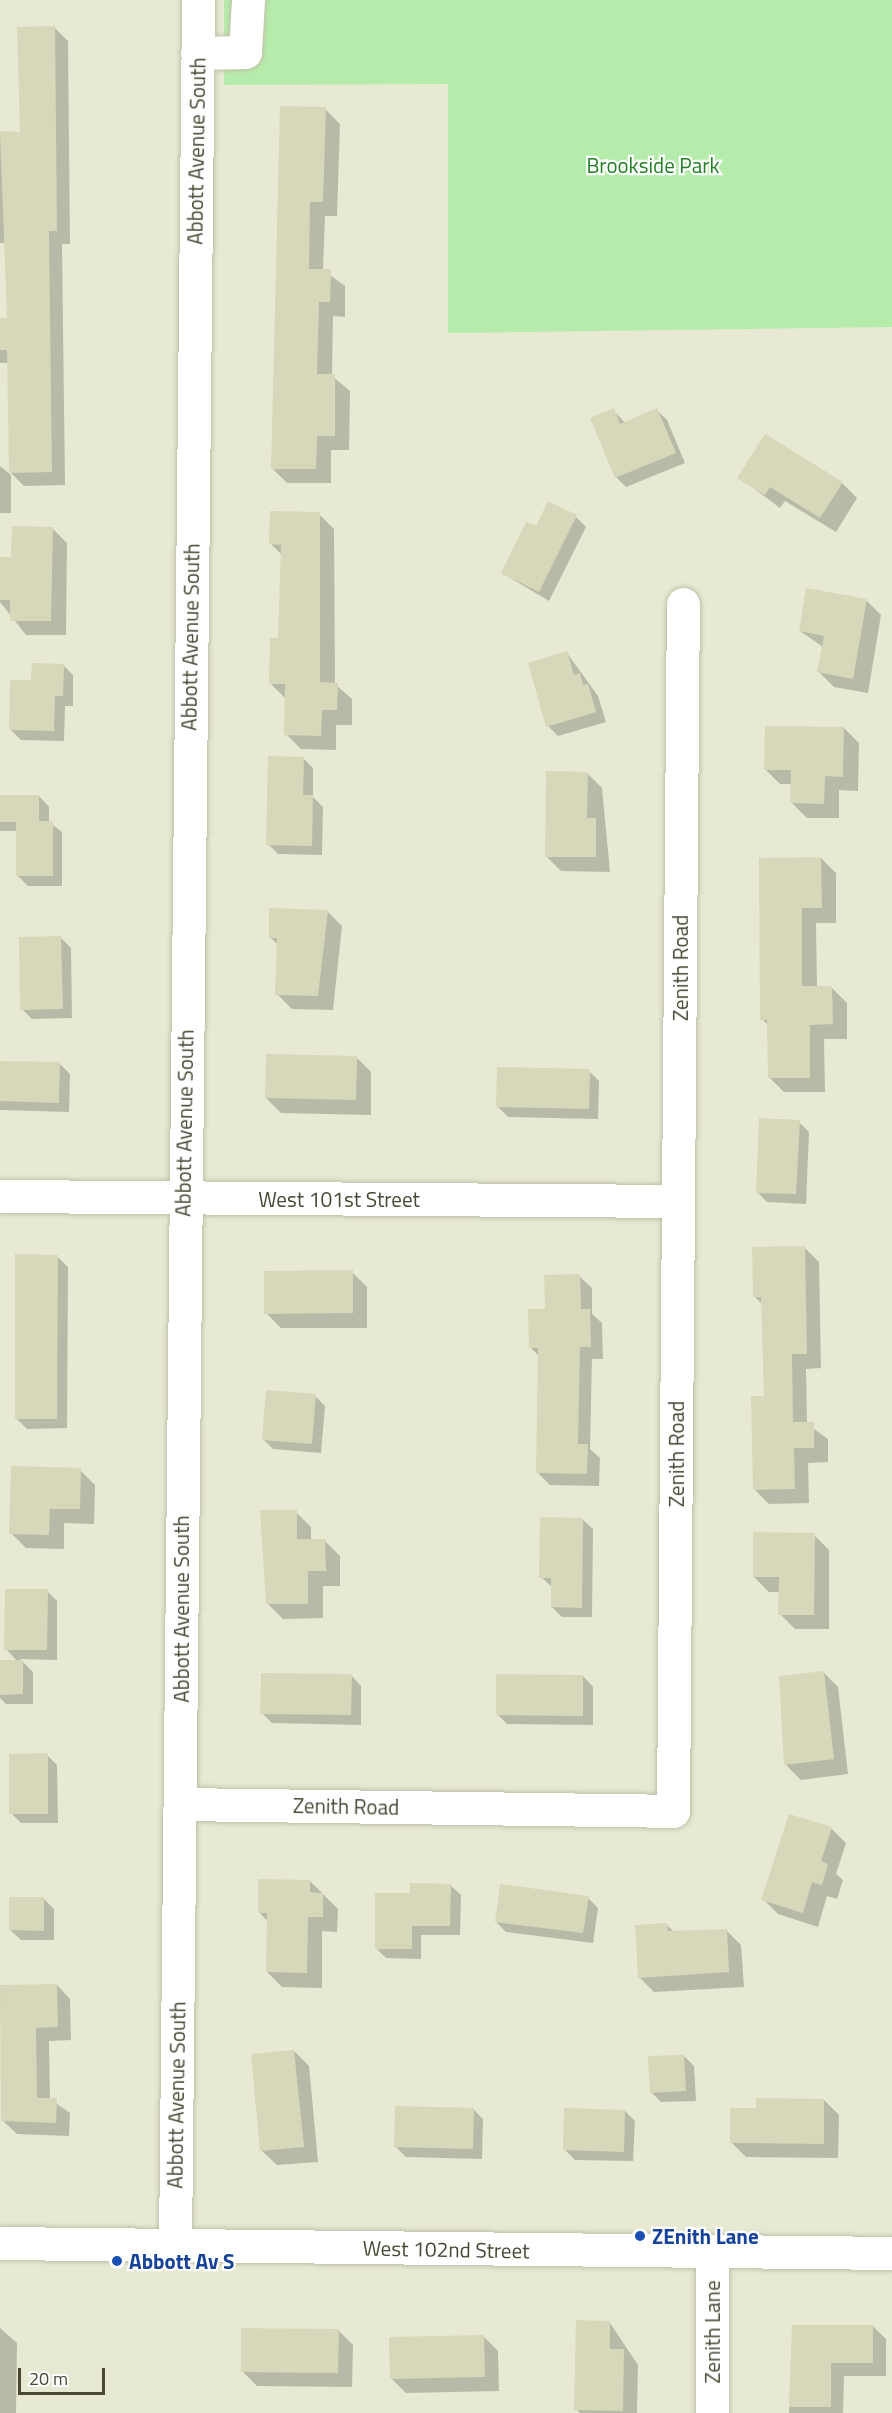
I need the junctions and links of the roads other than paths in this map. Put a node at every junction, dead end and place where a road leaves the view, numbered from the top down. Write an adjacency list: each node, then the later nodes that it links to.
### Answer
1 (198, 0): 3 (street, Abbott Avenue South)
2 (248, 0): 3 (street)
3 (197, 53): 6 (street, Abbott Avenue South)
4 (683, 604): 7 (street, Zenith Road)
5 (0, 1196): 6 (street, West 101st Street)
6 (183, 1198): 7 (street, West 101st Street); 8 (street, Abbott Avenue South)
7 (678, 1201): 8 (street, Zenith Road)
8 (180, 1804): 10 (street, Abbott Avenue South)
9 (0, 2243): 10 (street, West 102nd Street)
10 (175, 2246): 11 (street, West 102nd Street)
11 (712, 2252): 12 (street, West 102nd Street); 13 (street, Zenith Lane)
12 (892, 2253)
13 (712, 2413)

